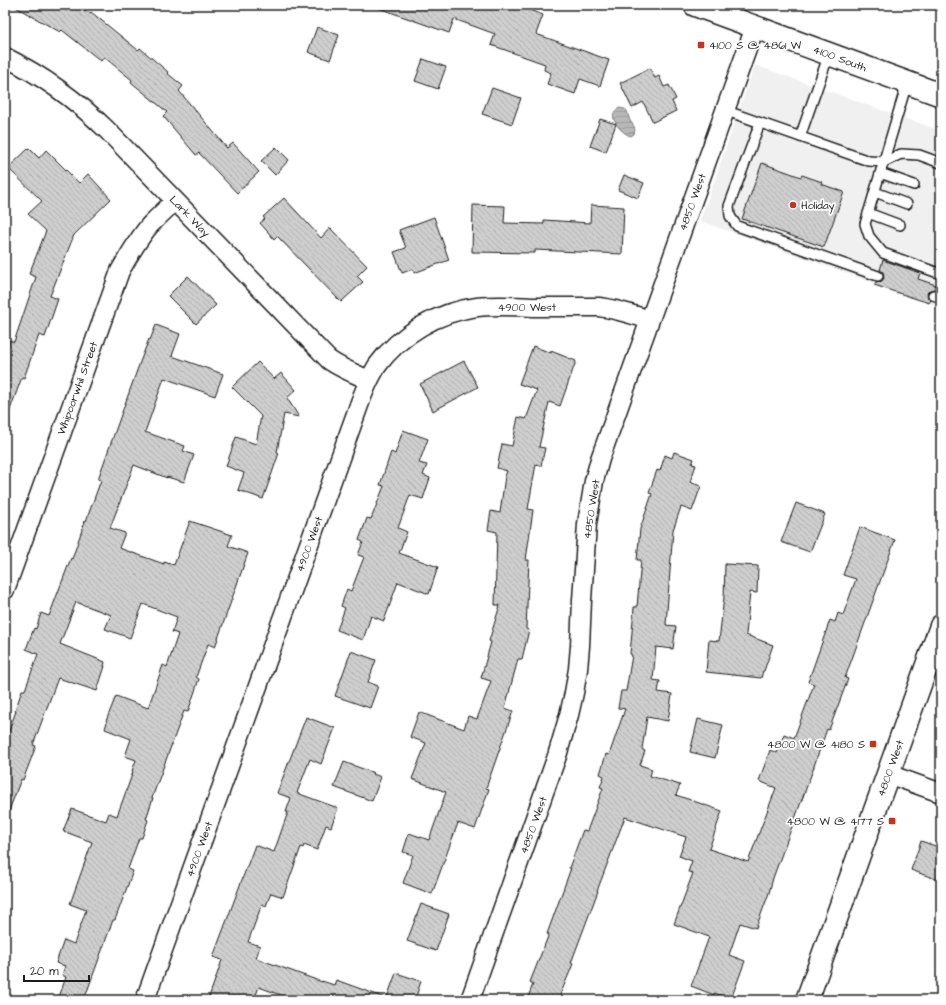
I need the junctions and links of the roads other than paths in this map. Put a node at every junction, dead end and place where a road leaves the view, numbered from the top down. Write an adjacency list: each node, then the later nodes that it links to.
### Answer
1 (695, 5): 2 (main road, 4100 South)
2 (755, 27): 3 (main road, 4100 South); 7 (street, 4850 West)
3 (829, 54): 5 (main road, 4100 South); 9 (lane)
4 (5, 58): 15 (street, Lark Way)
5 (907, 83): 6 (main road, 4100 South); 10 (lane)
6 (941, 95)
7 (724, 110): 8 (lane); 21 (street, 4850 West)
8 (760, 123): 9 (lane); 20 (lane)
9 (800, 137): 10 (lane)
10 (884, 162): 11 (lane); 12 (lane)
11 (941, 163)
12 (880, 173): 13 (lane); 14 (lane)
13 (914, 185)
14 (874, 192): 16 (lane); 17 (lane)
15 (175, 201): 22 (street, Lark Way); 23 (street, Whipoorwhil Street)
16 (907, 204)
17 (868, 213): 18 (lane); 19 (lane)
18 (900, 225)
19 (941, 274)
20 (878, 276)
21 (650, 320): 22 (street, 4900 West); 28 (street, 4850 West)
22 (369, 380): 27 (street, 4900 West)
23 (5, 590)
24 (941, 626): 25 (main road, 4800 West)
25 (888, 774): 26 (street); 29 (main road, 4800 West)
26 (941, 793)
27 (145, 1000)
28 (470, 1000)
29 (807, 1000)

